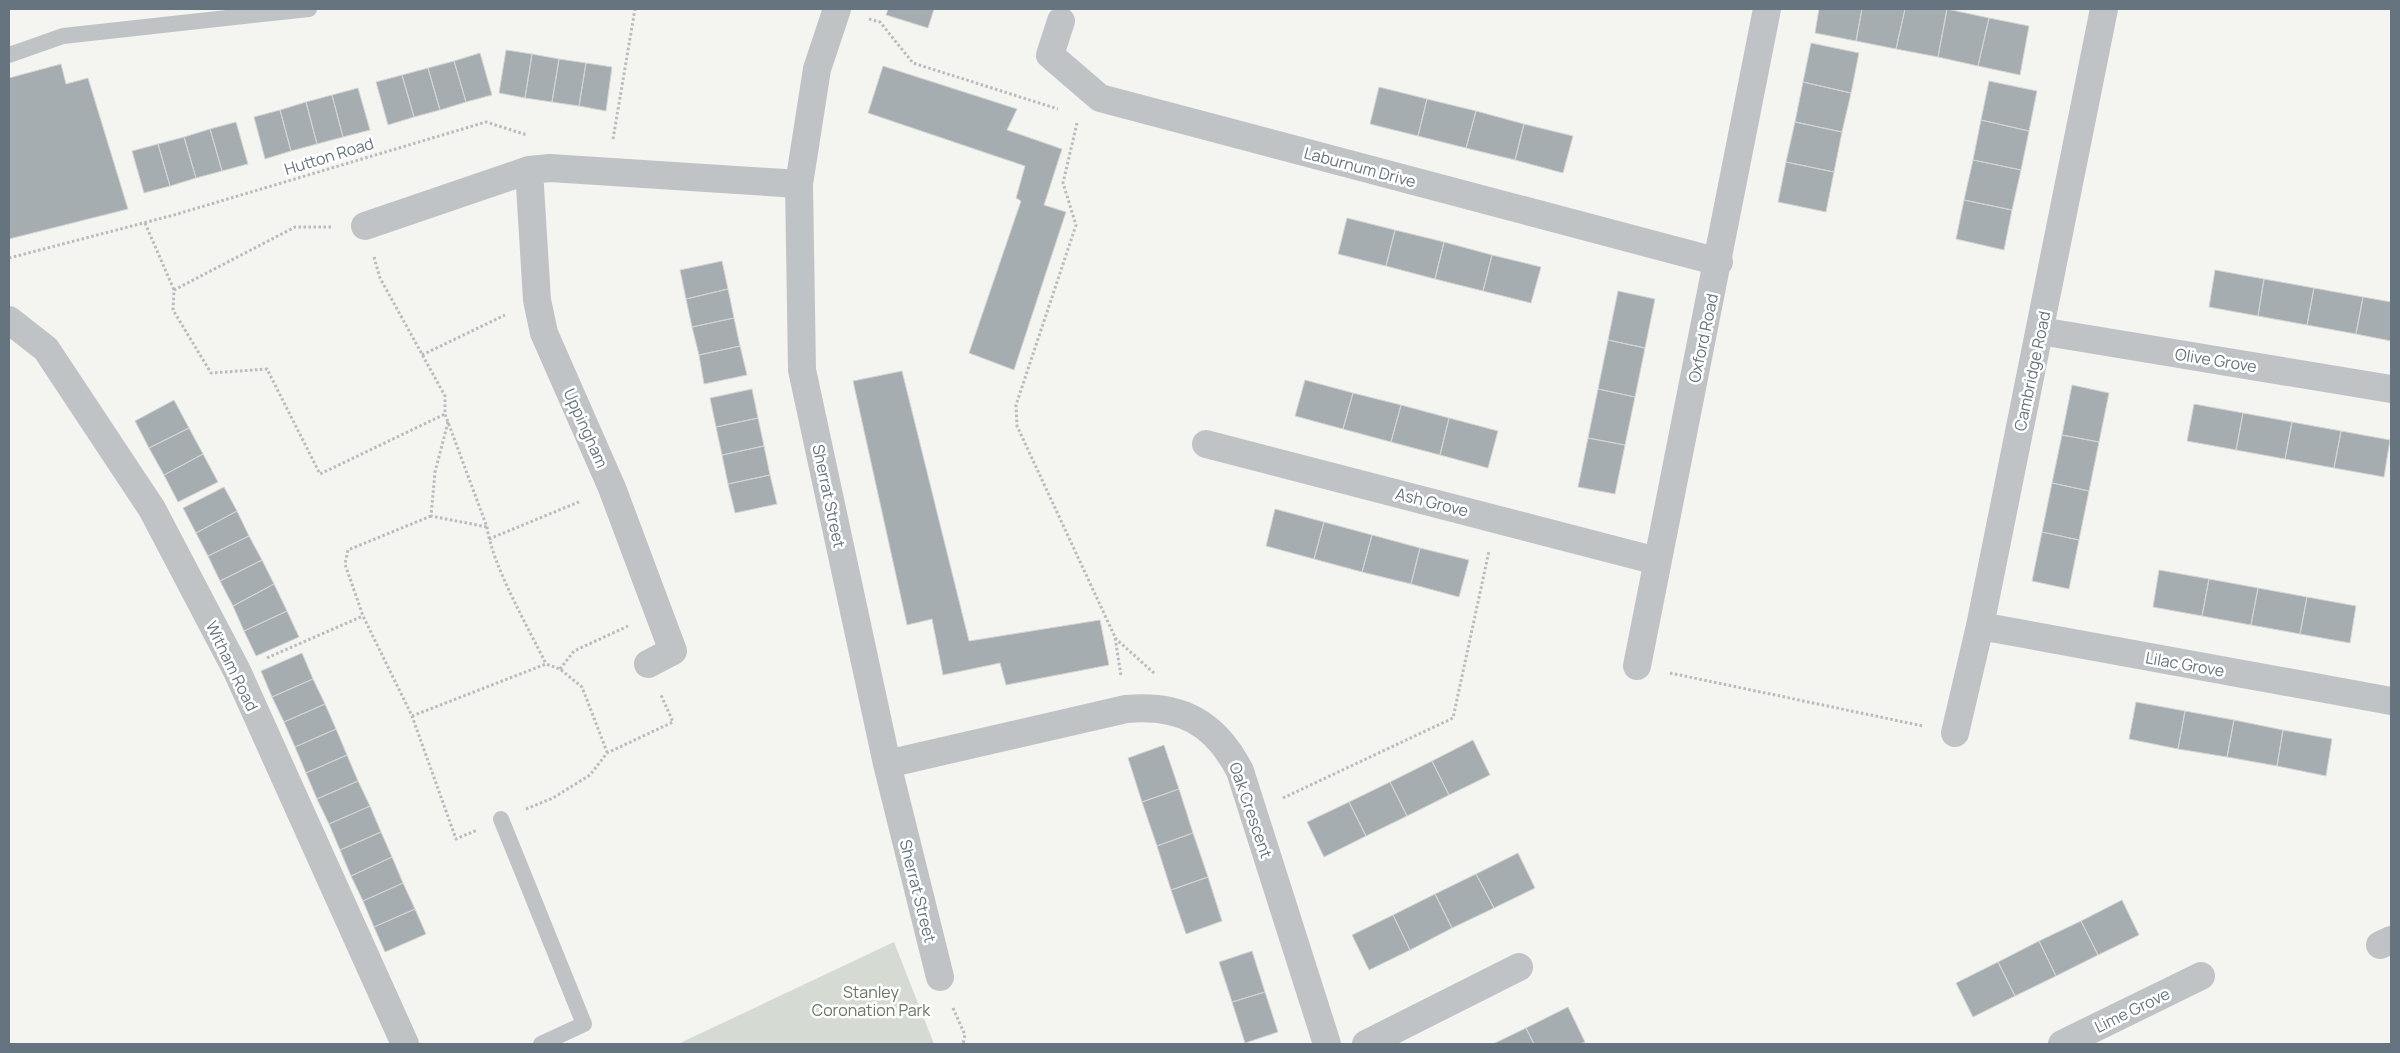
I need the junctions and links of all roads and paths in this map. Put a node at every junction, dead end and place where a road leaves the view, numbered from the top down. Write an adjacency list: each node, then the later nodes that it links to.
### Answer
1 (309, 9): 8 (lane)
2 (635, 9): 13 (path)
3 (837, 9): 14 (street, Sherrat Street)
4 (1767, 9): 18 (street, Oxford Road)
5 (2104, 9): 22 (street, Cambridge Road)
6 (863, 17): 10 (path)
7 (1060, 21): 9 (street, Laburnum Drive)
8 (9, 55)
9 (1100, 98): 10 (path); 18 (street, Laburnum Drive)
10 (1079, 115): 43 (path)
11 (534, 137): 15 (path, Hutton Road)
12 (529, 170): 13 (street); 16 (street); 20 (street, Uppingham)
13 (609, 172): 14 (street)
14 (799, 184): 47 (street, Sherrat Street)
15 (145, 223): 17 (path, Hutton Road); 19 (path)
16 (364, 226): 19 (path); 23 (path)
17 (9, 258)
18 (1719, 262): 33 (street, Oxford Road)
19 (174, 290): 25 (path)
20 (537, 300): 23 (path); 28 (street, Uppingham)
21 (9, 320): 41 (street, Witham Road)
22 (2040, 331): 24 (street, Olive Grove); 36 (street, Cambridge Road)
23 (422, 355): 25 (path)
24 (2391, 389)
25 (445, 414): 26 (path)
26 (449, 422): 29 (path); 31 (path)
27 (1206, 444): 30 (street, Ash Grove)
28 (612, 488): 32 (path); 34 (street, Uppingham)
29 (431, 516): 31 (path); 35 (path)
30 (1496, 518): 33 (street, Ash Grove); 48 (path)
31 (488, 527): 32 (path)
32 (489, 538): 37 (path)
33 (1656, 561): 39 (street, Oxford Road)
34 (658, 612): 38 (street, Uppingham); 40 (path)
35 (363, 616): 41 (path); 44 (path)
36 (1980, 626): 42 (street, Lilac Grove); 45 (street, Cambridge Road)
37 (546, 664): 40 (path); 44 (path)
38 (648, 664): 46 (path)
39 (1637, 666): 45 (path)
40 (560, 669): 46 (path)
41 (237, 671): 53 (street, Witham Road)
42 (2391, 701)
43 (1126, 710): 47 (street, Oak Crescent); 48 (street, Oak Crescent)
44 (412, 716): 49 (path)
45 (1955, 733)
46 (607, 752): 49 (path)
47 (887, 764): 52 (street, Sherrat Street)
48 (1253, 813): 56 (street, Oak Crescent)
49 (502, 820): 54 (lane)
50 (1519, 967): 57 (street)
51 (2201, 976): 58 (street, Lime Grove)
52 (940, 978): 55 (path)
53 (405, 1044)
54 (541, 1044)
55 (963, 1044)
56 (1327, 1044)
57 (1366, 1044)
58 (2062, 1044)

